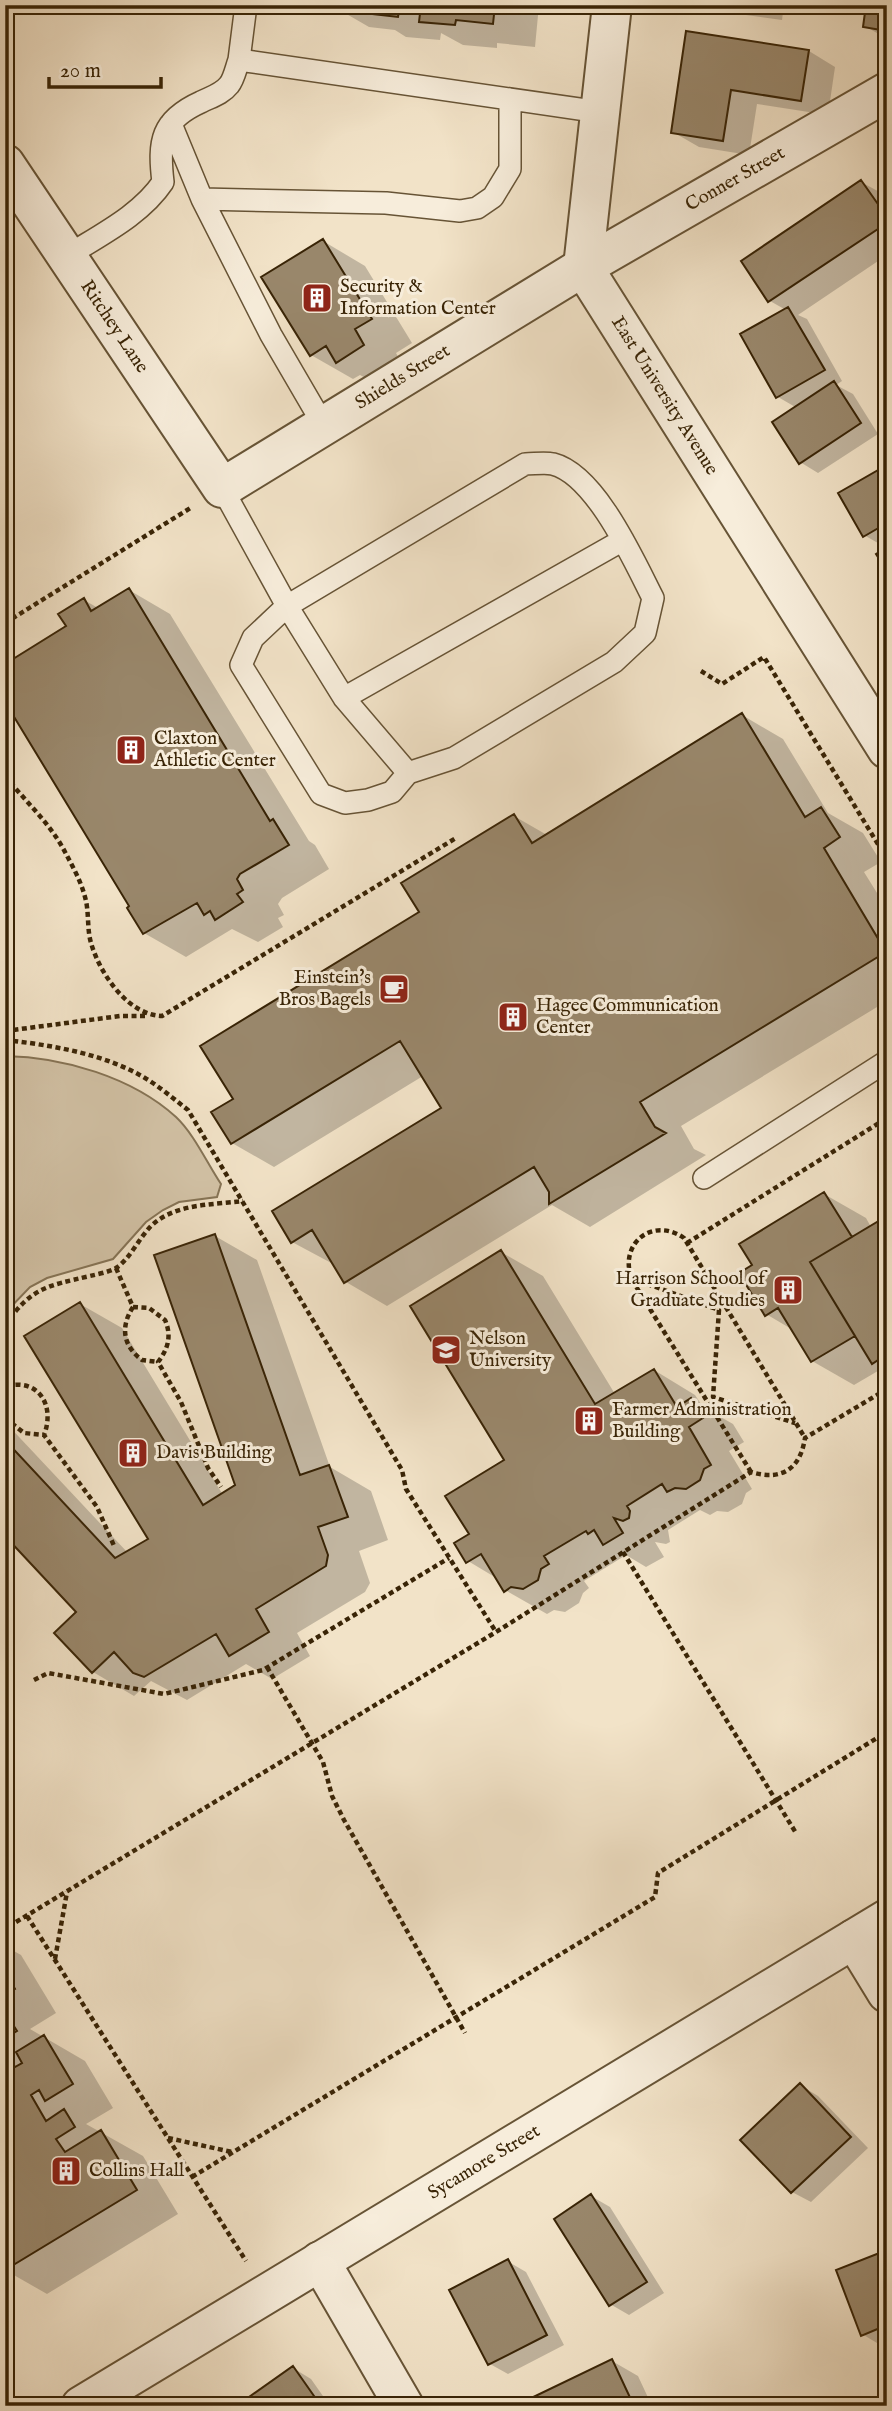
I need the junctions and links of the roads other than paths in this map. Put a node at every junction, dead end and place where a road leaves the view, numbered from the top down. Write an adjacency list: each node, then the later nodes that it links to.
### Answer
1 (246, 5): 3 (lane)
2 (612, 5): 6 (street)
3 (239, 60): 5 (lane); 7 (lane)
4 (887, 92): 11 (street, Conner Street)
5 (510, 99): 6 (lane); 9 (lane)
6 (600, 111): 11 (street)
7 (171, 124): 9 (lane); 10 (lane)
8 (5, 164): 10 (street, Ritchey Lane)
9 (202, 200): 12 (lane)
10 (67, 256): 13 (street, Ritchey Lane)
11 (583, 267): 12 (street, Shields Street); 17 (street, East University Avenue)
12 (324, 426): 13 (street, Shields Street)
13 (222, 488): 15 (lane)
14 (623, 540): 15 (lane); 16 (lane); 18 (lane)
15 (288, 606): 16 (lane); 18 (lane)
16 (344, 698): 18 (lane)
17 (887, 749)
18 (408, 773)
19 (887, 1061): 20 (lane)
20 (704, 1178)
21 (887, 1919): 22 (street, Sycamore Street)
22 (854, 1939): 23 (street); 24 (street, Sycamore Street)
23 (887, 1993)
24 (320, 2261): 25 (street, Sycamore Street); 26 (street)
25 (81, 2406)
26 (404, 2406)

